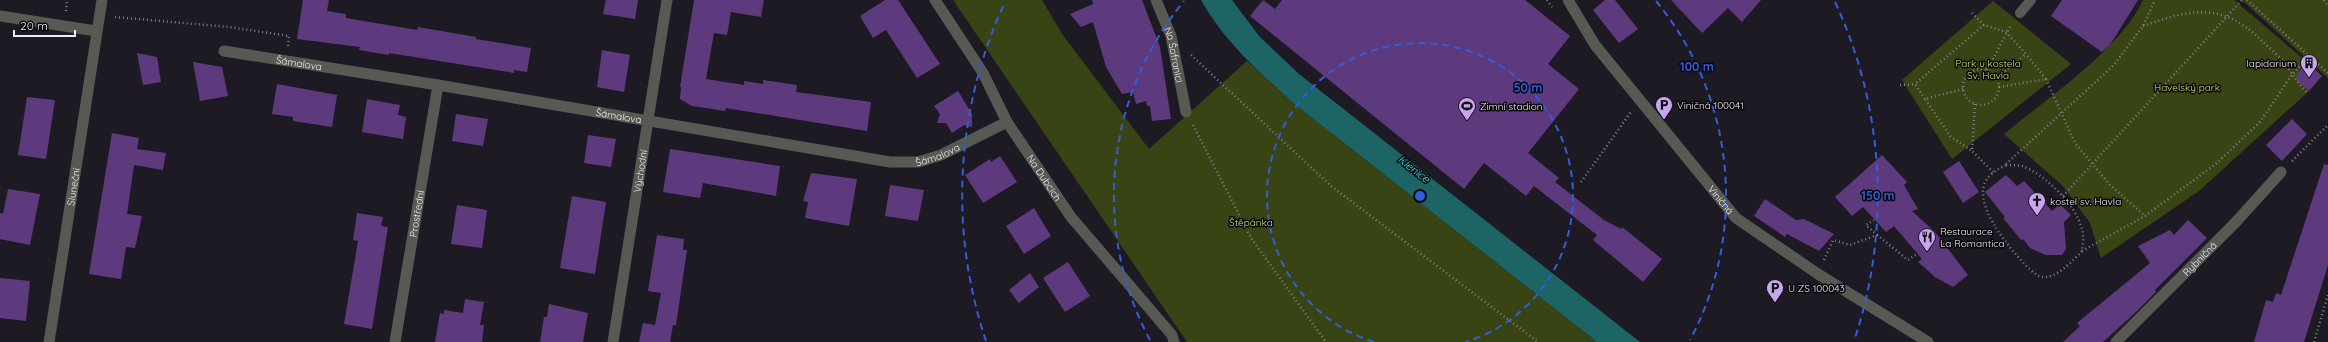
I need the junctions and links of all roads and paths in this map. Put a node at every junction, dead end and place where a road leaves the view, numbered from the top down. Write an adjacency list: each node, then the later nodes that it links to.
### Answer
1 (102, 0): 13 (street)
2 (667, 0): 41 (street, Východní)
3 (934, 0): 43 (street, Na Dubcích)
4 (1156, 0): 21 (street, Na Šafranici)
5 (1568, 0): 57 (street, Viničná)
6 (2031, 0): 12 (lane)
7 (2155, 0): 18 (path)
8 (2242, 0): 16 (path)
9 (2247, 0): 24 (path)
10 (2324, 0): 11 (path)
11 (2328, 6)
12 (2020, 12): 20 (path)
13 (100, 13): 19 (street); 25 (path)
14 (1972, 13): 17 (path)
15 (0, 16): 19 (street)
16 (2228, 16): 18 (path); 28 (path); 47 (path)
17 (1984, 25): 20 (path); 31 (path)
18 (2143, 26): 40 (path)
19 (96, 31): 59 (street, Sluneční)
20 (2006, 32): 23 (path); 26 (path)
21 (1171, 36): 39 (street, Na Šafranici); 64 (path)
22 (224, 51): 25 (street, Šámalova)
23 (2026, 54): 29 (path); 30 (path)
24 (2308, 57): 27 (path); 28 (path)
25 (285, 61): 32 (street, Šámalova)
26 (1988, 70): 29 (path); 35 (path)
27 (2328, 73)
28 (2291, 76): 36 (path); 52 (path)
29 (1997, 78): 34 (path)
30 (2046, 79): 34 (path); 40 (path)
31 (1915, 84): 33 (path); 37 (path)
32 (438, 85): 41 (street, Šámalova); 60 (street, Prostřední)
33 (1900, 85)
34 (2000, 87): 38 (path)
35 (1963, 89): 37 (path); 38 (path)
36 (2306, 92)
37 (1925, 99): 45 (path)
38 (1975, 104): 45 (path)
39 (1186, 112): 63 (path)
40 (2060, 113): 46 (path); 47 (path)
41 (647, 120): 43 (street, Šámalova); 61 (street, Východní)
42 (1625, 121): 50 (path)
43 (1007, 122): 62 (street, Na Dubcích)
44 (2328, 125): 49 (path)
45 (1972, 151): 48 (path)
46 (2006, 165): 48 (path); 51 (path)
47 (2092, 165): 51 (path); 52 (path)
48 (1993, 172): 55 (path)
49 (2280, 172): 66 (street, Rybničná)
50 (1581, 182)
51 (2063, 196): 55 (path)
52 (2145, 216): 55 (path)
53 (1874, 220): 54 (path)
54 (1877, 235): 56 (path); 57 (path)
55 (2082, 251)
56 (1917, 254)
57 (1818, 274): 65 (street, Viničná)
58 (2328, 295): 67 (path)
59 (49, 342)
60 (395, 342)
61 (613, 342)
62 (1174, 342)
63 (1326, 342)
64 (1538, 342)
65 (1928, 342)
66 (2116, 342)
67 (2314, 342)

